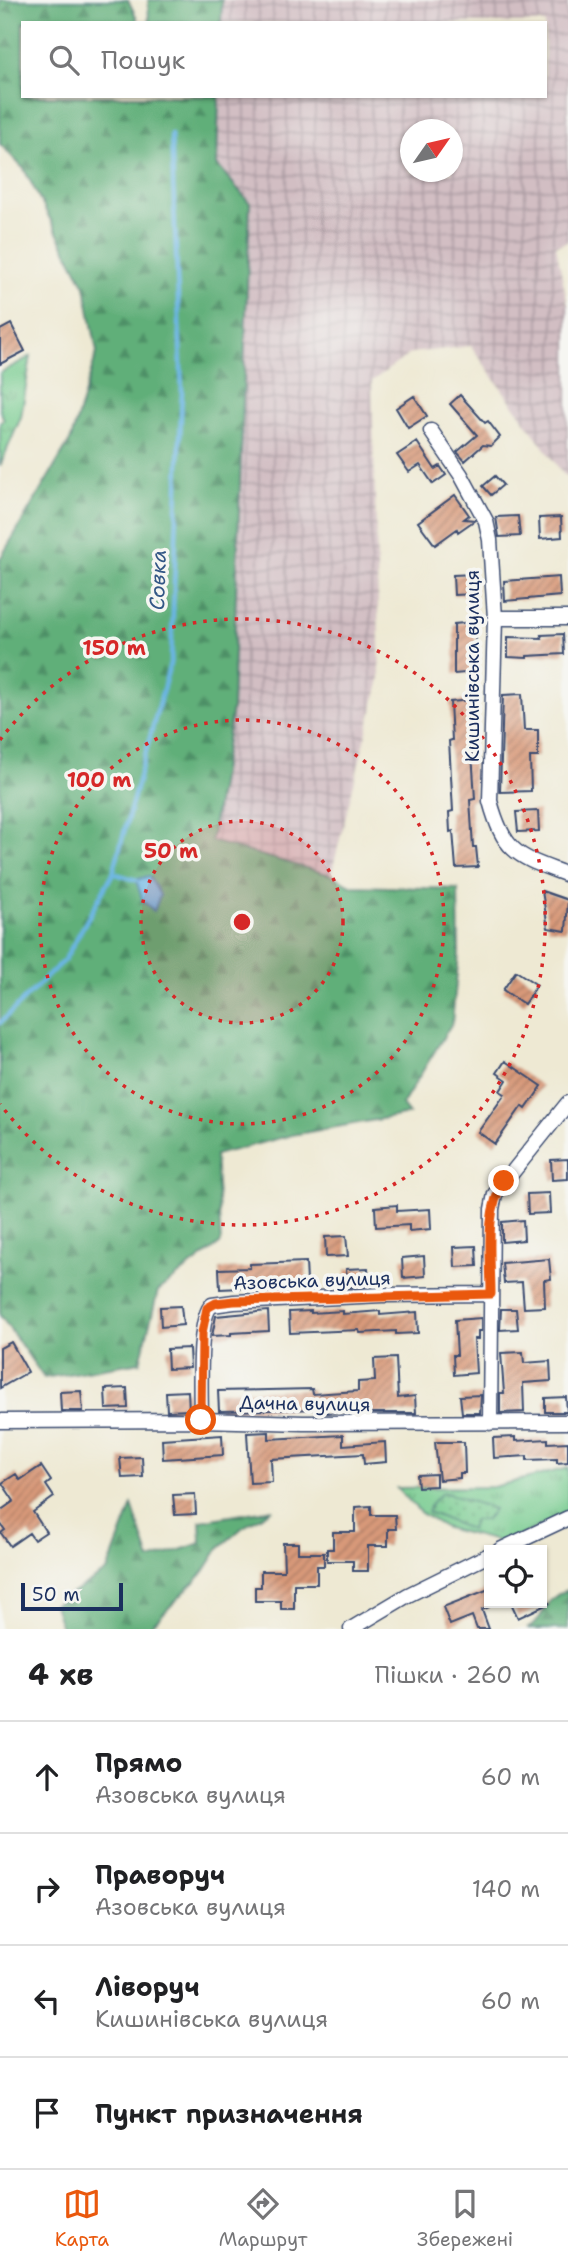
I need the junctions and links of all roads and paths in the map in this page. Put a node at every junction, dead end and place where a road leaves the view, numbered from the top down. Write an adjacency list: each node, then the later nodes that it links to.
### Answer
1 (430, 431): 2 (street, Кишинівська вулиця)
2 (495, 618): 3 (street); 4 (street, Кишинівська вулиця)
3 (568, 618)
4 (568, 875)
5 (568, 1103): 6 (street)
6 (491, 1294): 7 (street, Азовська вулиця); 10 (street)
7 (201, 1420): 8 (street, Дачна вулиця); 10 (street, Дачна вулиця)
8 (0, 1421)
9 (568, 1422): 10 (street, Дачна вулиця)
10 (490, 1423)
11 (568, 1518): 12 (street)
12 (511, 1545)
13 (484, 1557): 14 (street)
14 (351, 1629)

